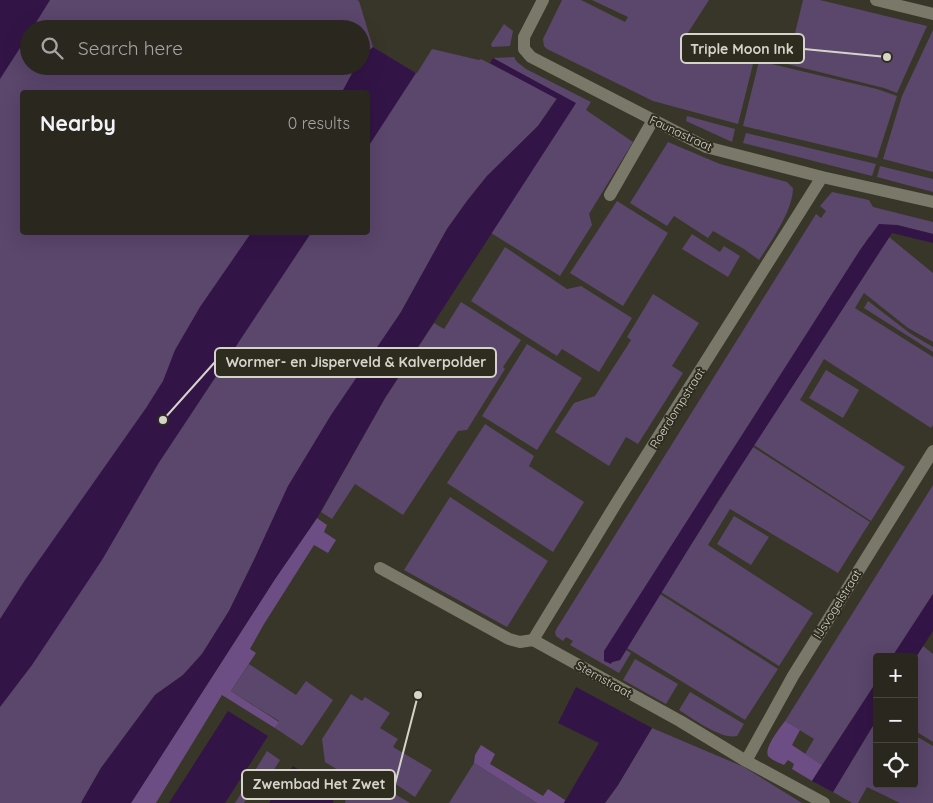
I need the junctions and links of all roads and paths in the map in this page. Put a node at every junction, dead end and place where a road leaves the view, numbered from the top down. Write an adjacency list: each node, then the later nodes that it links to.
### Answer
1 (543, 0): 5 (street, Faunastraat)
2 (876, 0): 3 (street)
3 (896, 2): 4 (street)
4 (933, 14)
5 (653, 120): 6 (street, Faunastraat); 7 (street)
6 (822, 177): 8 (street, Faunastraat); 11 (street, Roerdompstraat)
7 (610, 196)
8 (933, 202)
9 (933, 451): 12 (street, IJsvogelstraat)
10 (380, 568): 11 (street, Sternstraat)
11 (533, 640): 12 (street, Sternstraat)
12 (746, 761): 13 (street, Sternstraat)
13 (824, 803)

